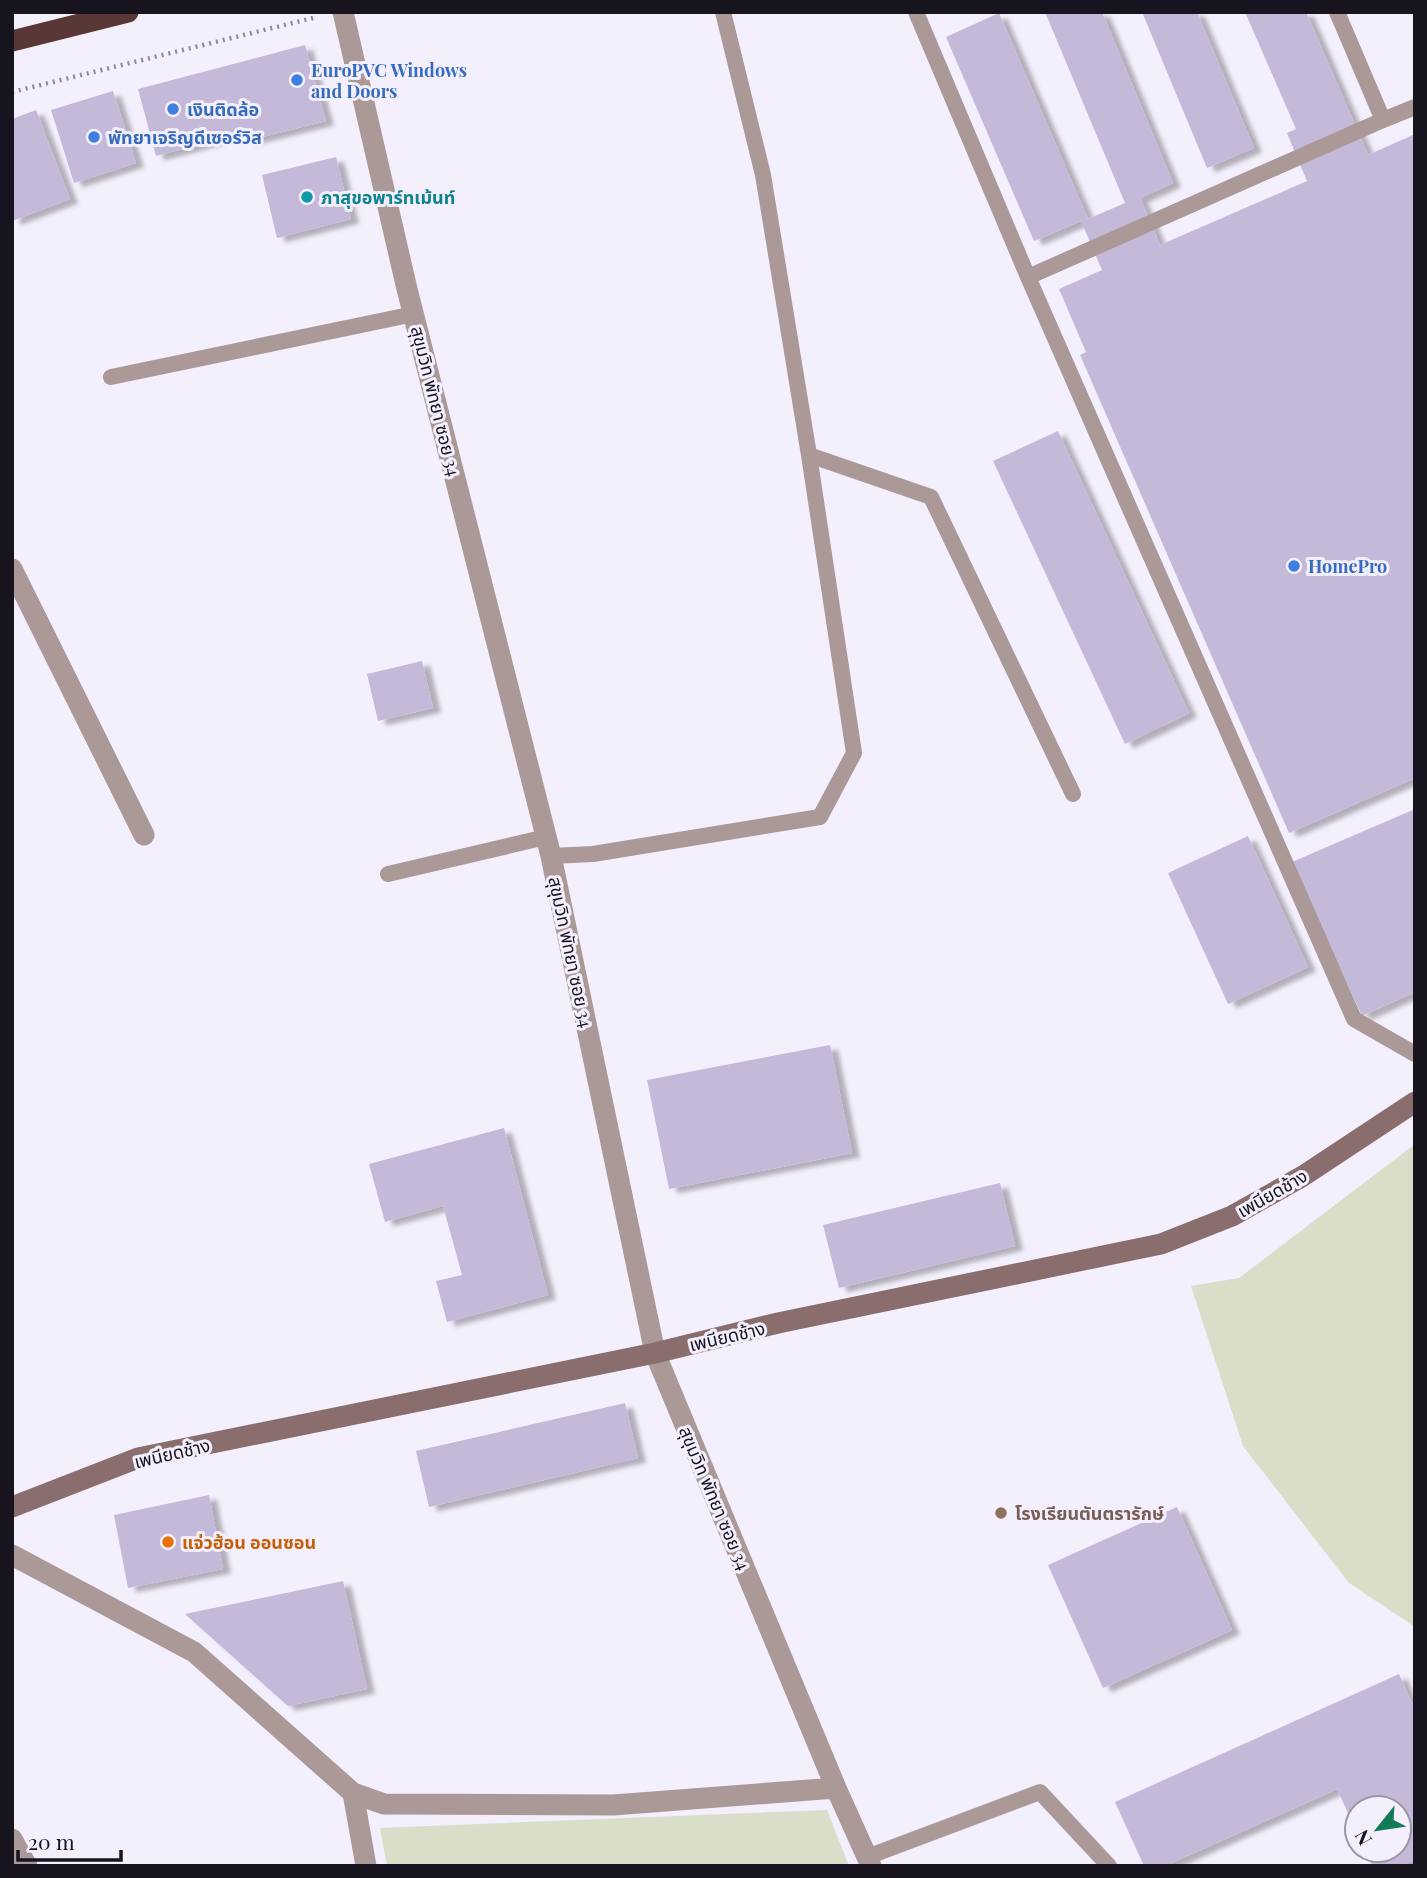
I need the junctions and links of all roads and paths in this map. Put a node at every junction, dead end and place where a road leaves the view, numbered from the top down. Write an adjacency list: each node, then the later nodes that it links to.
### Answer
1 (128, 12): 7 (highway)
2 (343, 12): 12 (street, สุขุมวิท พัทยา ซอย 34)
3 (723, 12): 14 (lane)
4 (916, 12): 11 (lane)
5 (1337, 12): 10 (lane)
6 (321, 16): 8 (path)
7 (12, 41)
8 (12, 92)
9 (1415, 107): 10 (lane)
10 (1383, 120): 11 (lane)
11 (1028, 277): 20 (lane)
12 (414, 314): 13 (lane); 18 (street, สุขุมวิท พัทยา ซอย 34)
13 (111, 377)
14 (809, 455): 16 (lane); 18 (lane)
15 (12, 569): 17 (street)
16 (1073, 794)
17 (144, 835)
18 (548, 846): 19 (lane); 22 (street, สุขุมวิท พัทยา ซอย 34)
19 (388, 874)
20 (1415, 1054)
21 (1415, 1102): 22 (street, เพนียดช้าง)
22 (655, 1353): 23 (street, เพนียดช้าง); 25 (street, สุขุมวิท พัทยา ซอย 34)
23 (12, 1507)
24 (12, 1555): 26 (street)
25 (836, 1788): 26 (street); 28 (street, สุขุมวิท พัทยา ซอย 34)
26 (353, 1793): 30 (street)
27 (12, 1839): 29 (street)
28 (869, 1861): 31 (lane)
29 (27, 1866)
30 (366, 1866)
31 (1109, 1866)

